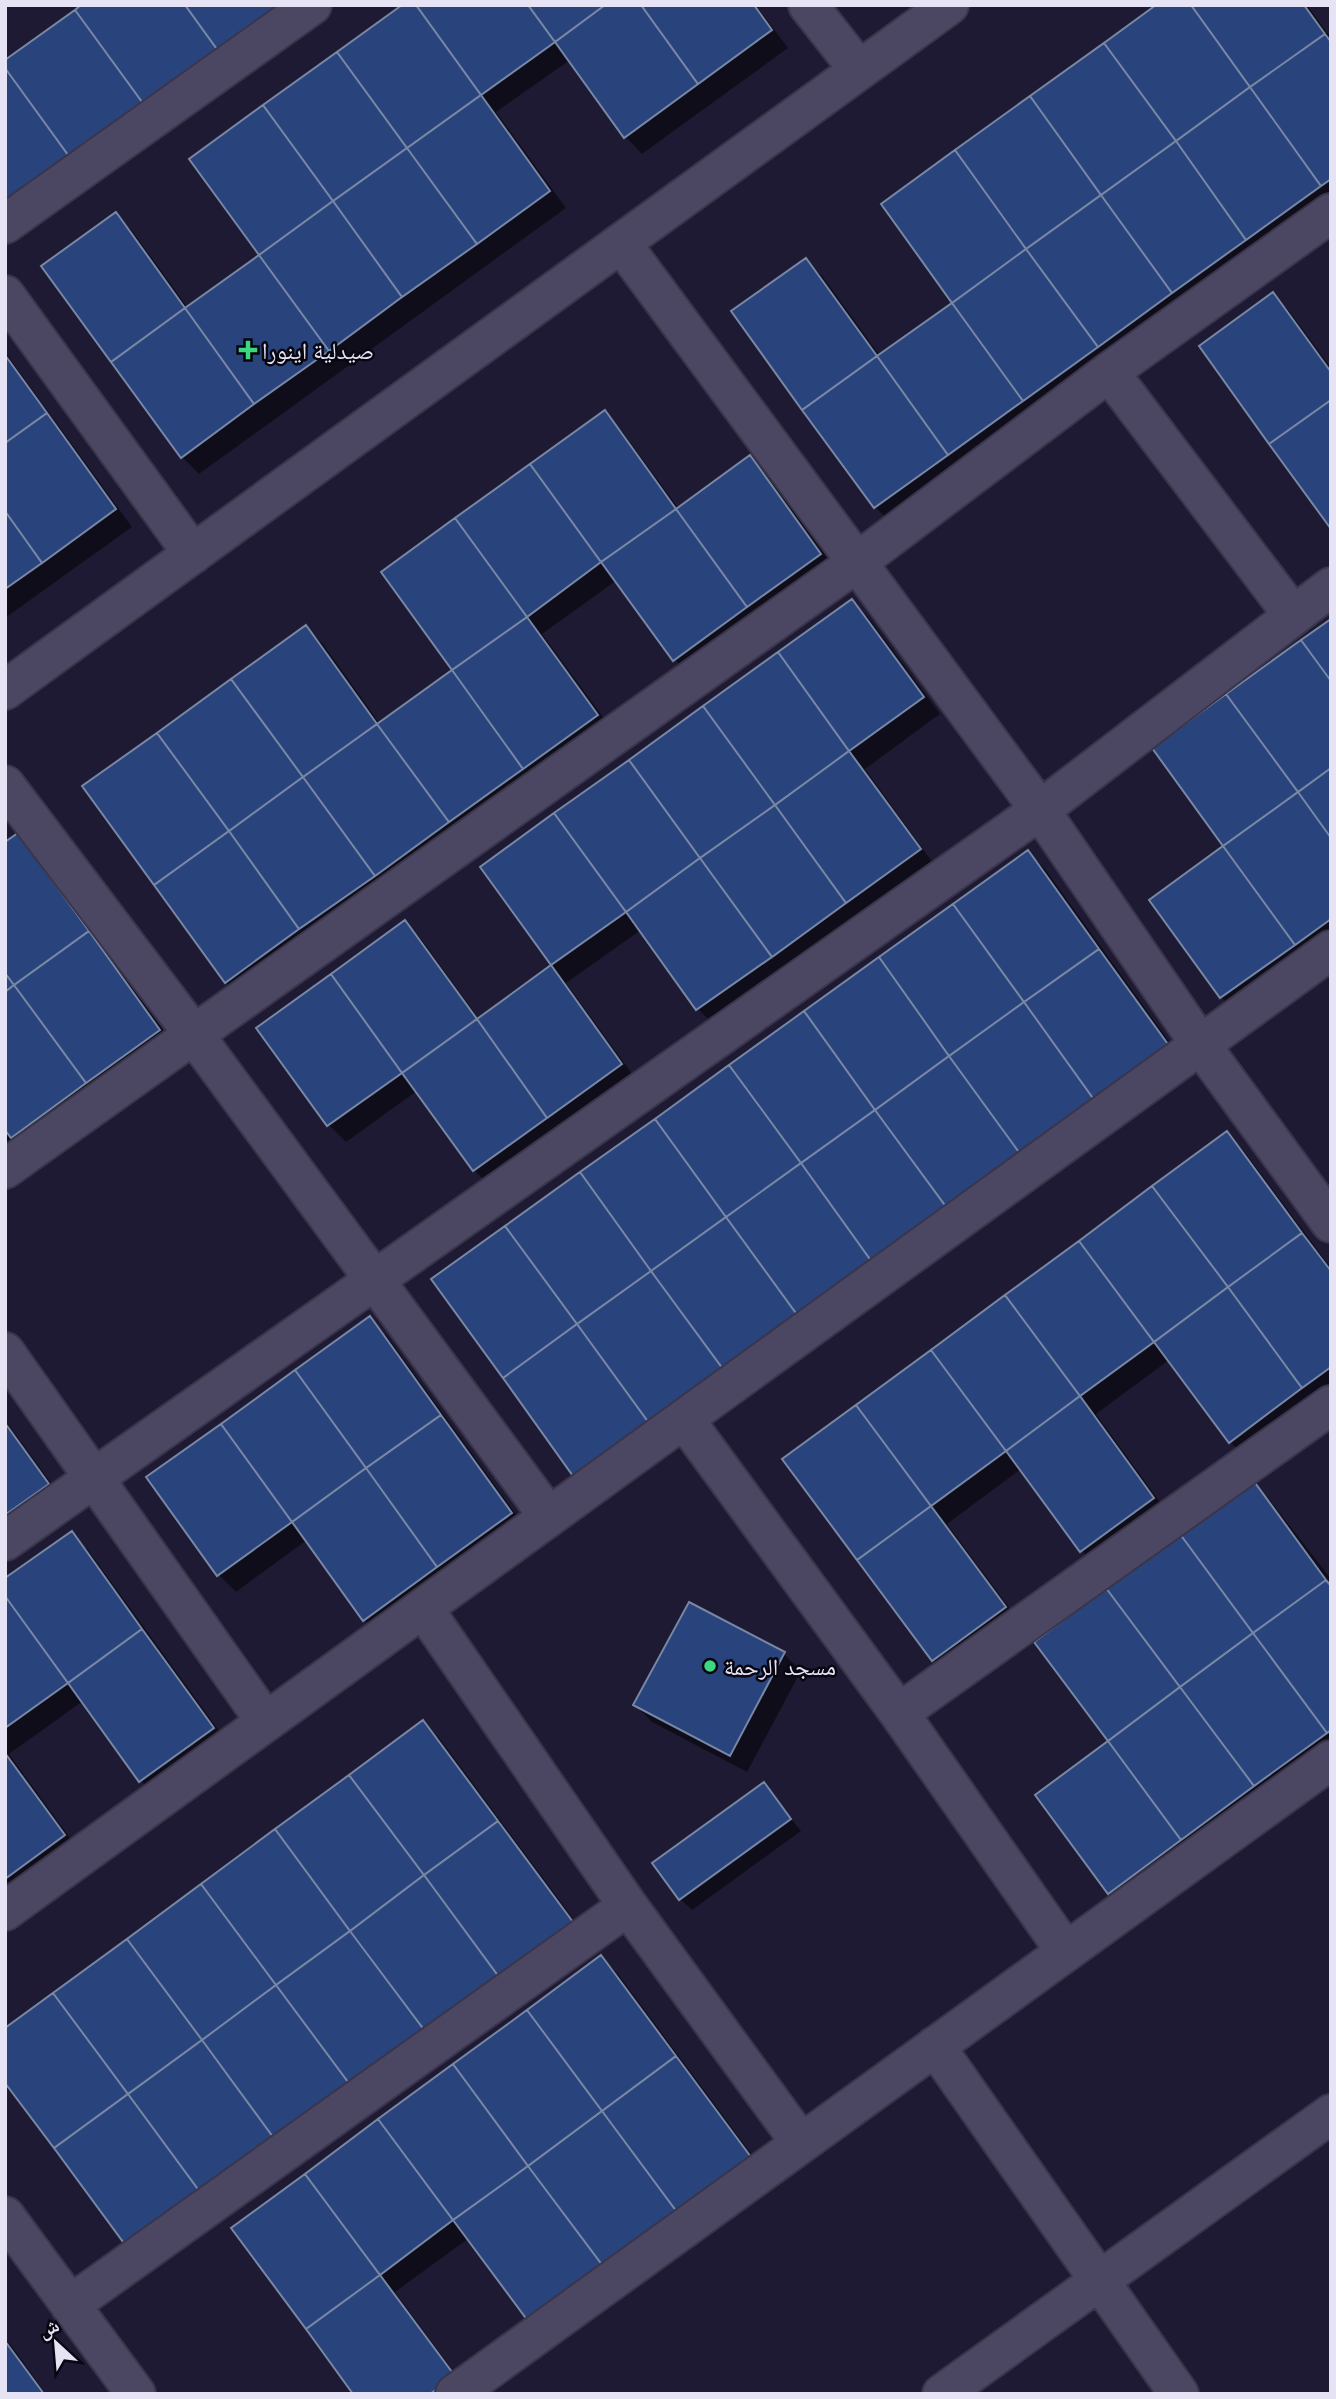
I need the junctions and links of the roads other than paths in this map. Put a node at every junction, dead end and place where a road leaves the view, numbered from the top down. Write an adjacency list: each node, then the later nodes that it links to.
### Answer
1 (312, 5): 6 (street)
2 (808, 5): 4 (street)
3 (948, 5): 4 (street)
4 (859, 70): 7 (street)
5 (1331, 214): 9 (street)
6 (5, 224)
7 (621, 243): 10 (street); 11 (street)
8 (5, 295): 10 (street)
9 (1109, 372): 11 (street); 13 (street)
10 (193, 554): 14 (street)
11 (856, 563): 16 (street); 18 (street)
12 (1331, 587): 13 (street)
13 (1293, 615): 16 (street)
14 (5, 690)
15 (5, 785): 18 (street)
16 (1040, 810): 19 (street); 22 (street)
17 (1331, 950): 19 (street)
18 (195, 1036): 20 (street); 22 (street)
19 (1200, 1044): 21 (street); 25 (street)
20 (5, 1169)
21 (1331, 1223)
22 (375, 1279): 26 (street); 27 (street)
23 (5, 1352): 26 (street)
24 (1331, 1405): 30 (street)
25 (684, 1419): 27 (street); 30 (street)
26 (94, 1478): 28 (street); 31 (street)
27 (549, 1517): 29 (street)
28 (5, 1541)
29 (424, 1608): 31 (street); 33 (street)
30 (899, 1713): 35 (street)
31 (267, 1722): 34 (street)
32 (1331, 1760): 35 (street)
33 (628, 1906): 38 (street); 41 (street)
34 (5, 1911)
35 (1066, 1952): 36 (street)
36 (935, 2046): 38 (street); 40 (street)
37 (1331, 2114): 40 (street)
38 (800, 2143): 43 (street)
39 (12, 2240): 41 (street)
40 (1100, 2279): 44 (street); 45 (street)
41 (70, 2305): 42 (street)
42 (136, 2394)
43 (455, 2394)
44 (942, 2394)
45 (1179, 2394)

